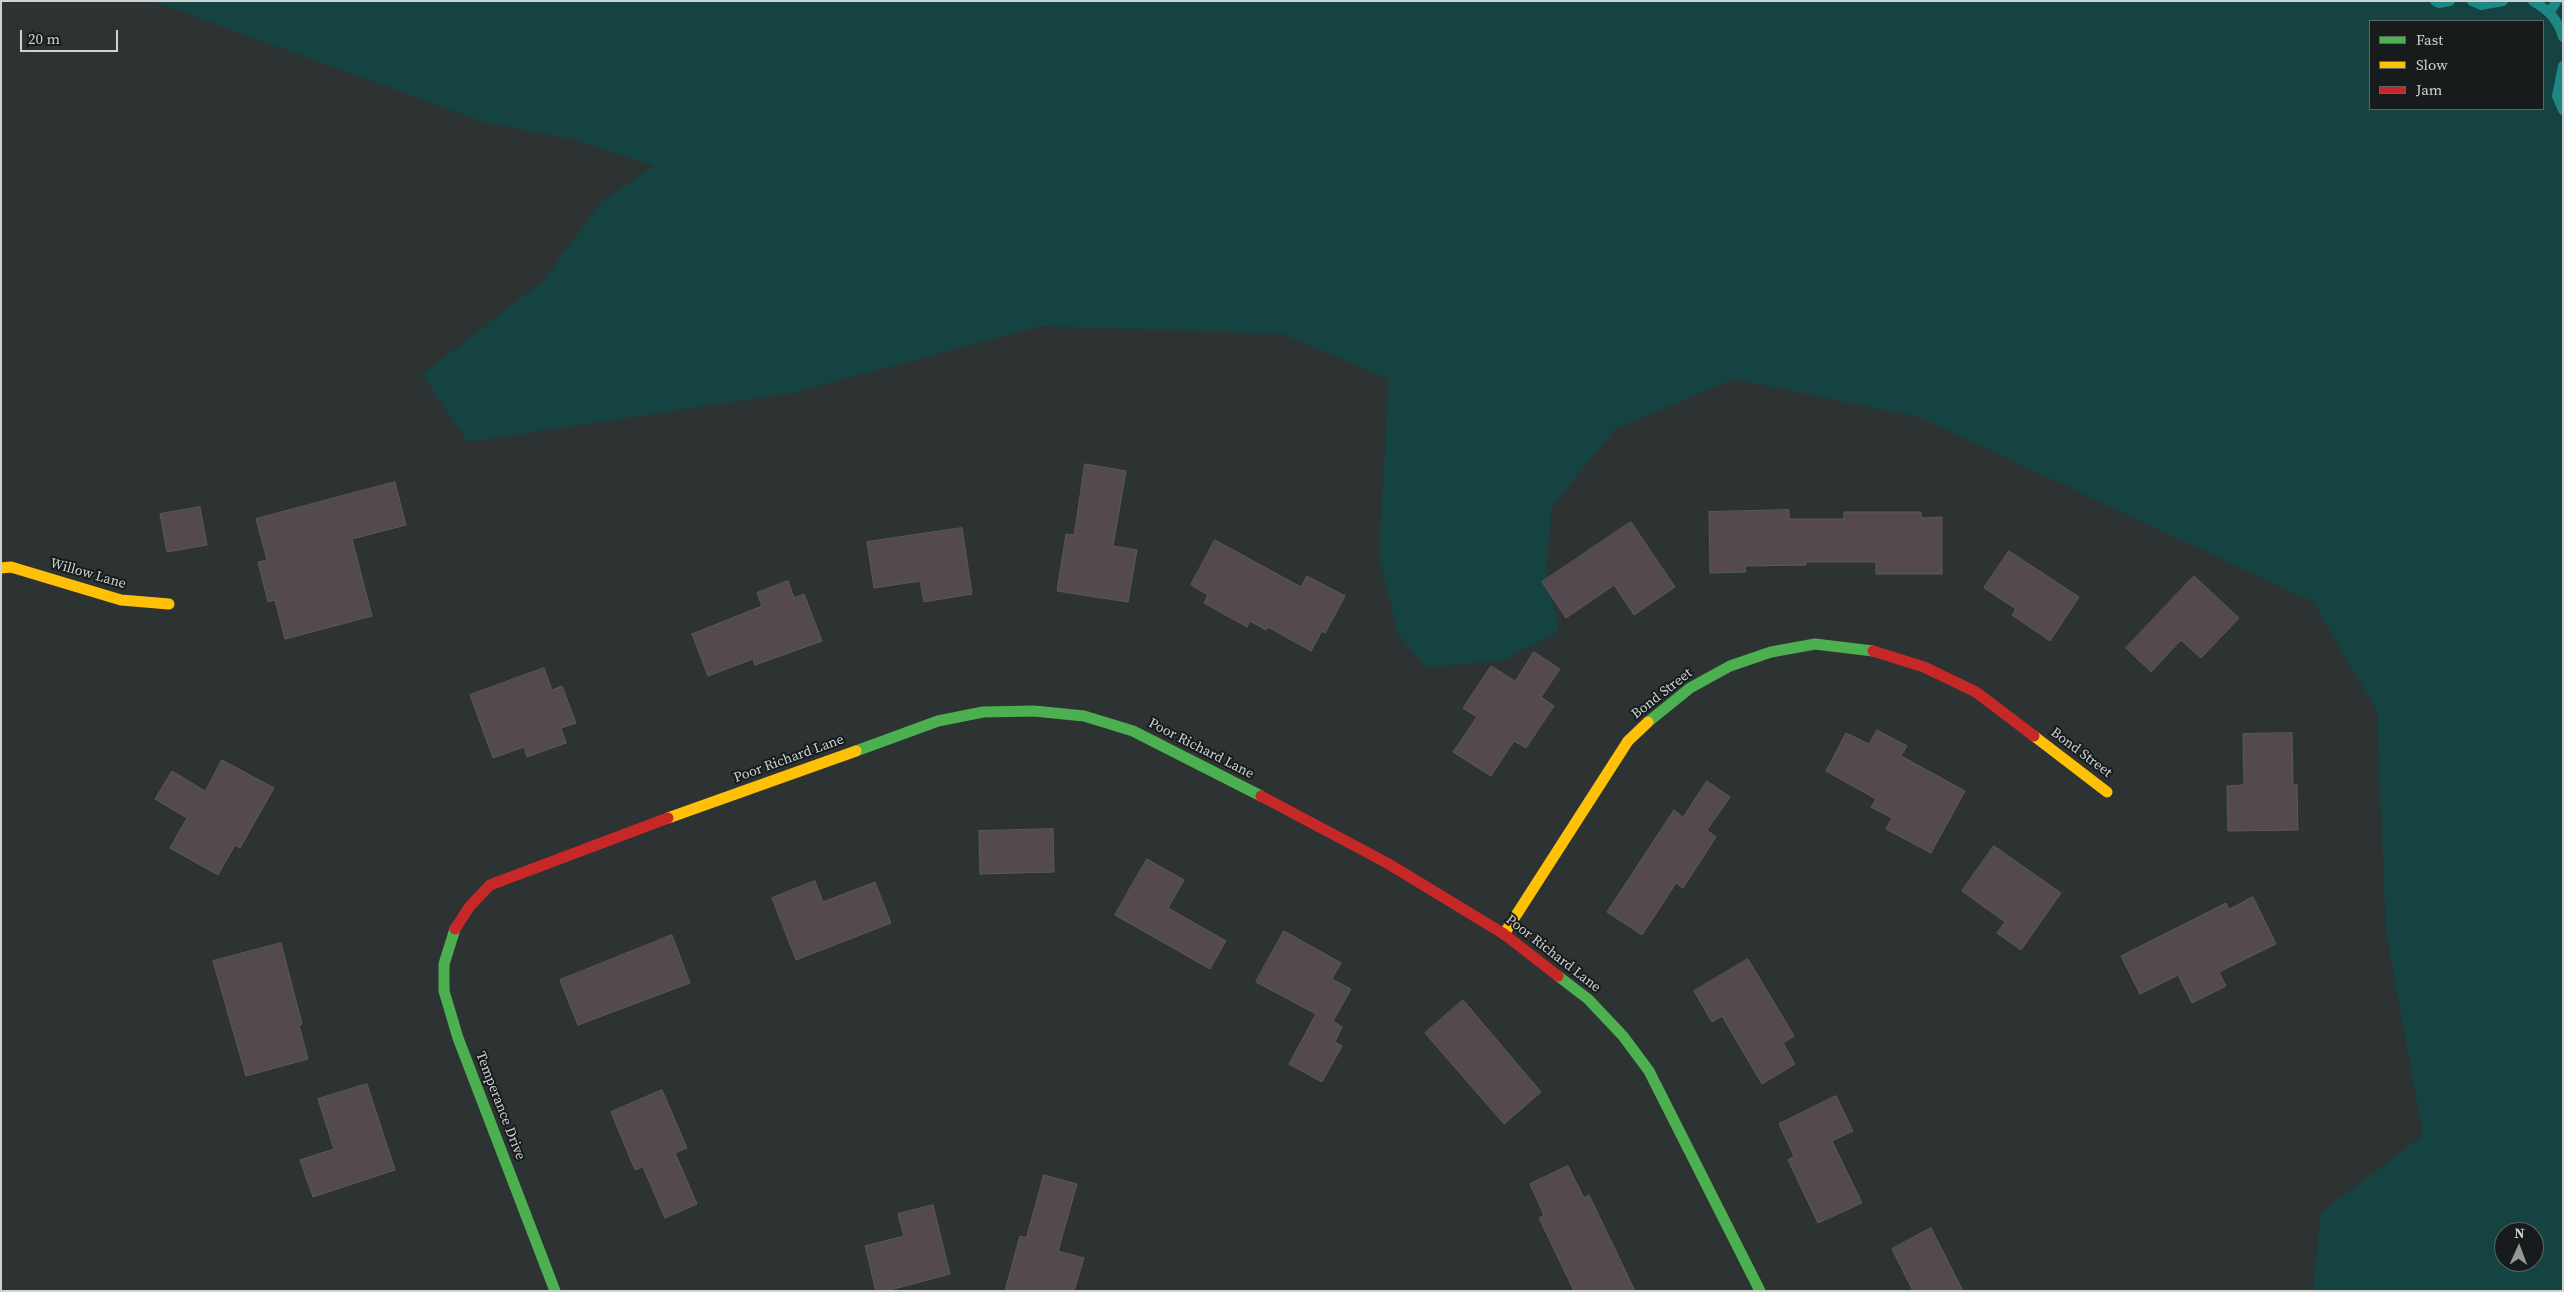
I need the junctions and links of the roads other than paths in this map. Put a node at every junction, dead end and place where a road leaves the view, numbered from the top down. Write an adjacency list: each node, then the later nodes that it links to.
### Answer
1 (1, 568): 2 (street, Willow Lane)
2 (169, 604)
3 (2107, 792): 5 (street, Bond Street)
4 (455, 929): 5 (street, Poor Richard Lane); 6 (street, Temperance Drive)
5 (1504, 934): 7 (street, Poor Richard Lane)
6 (555, 1291)
7 (1760, 1291)

